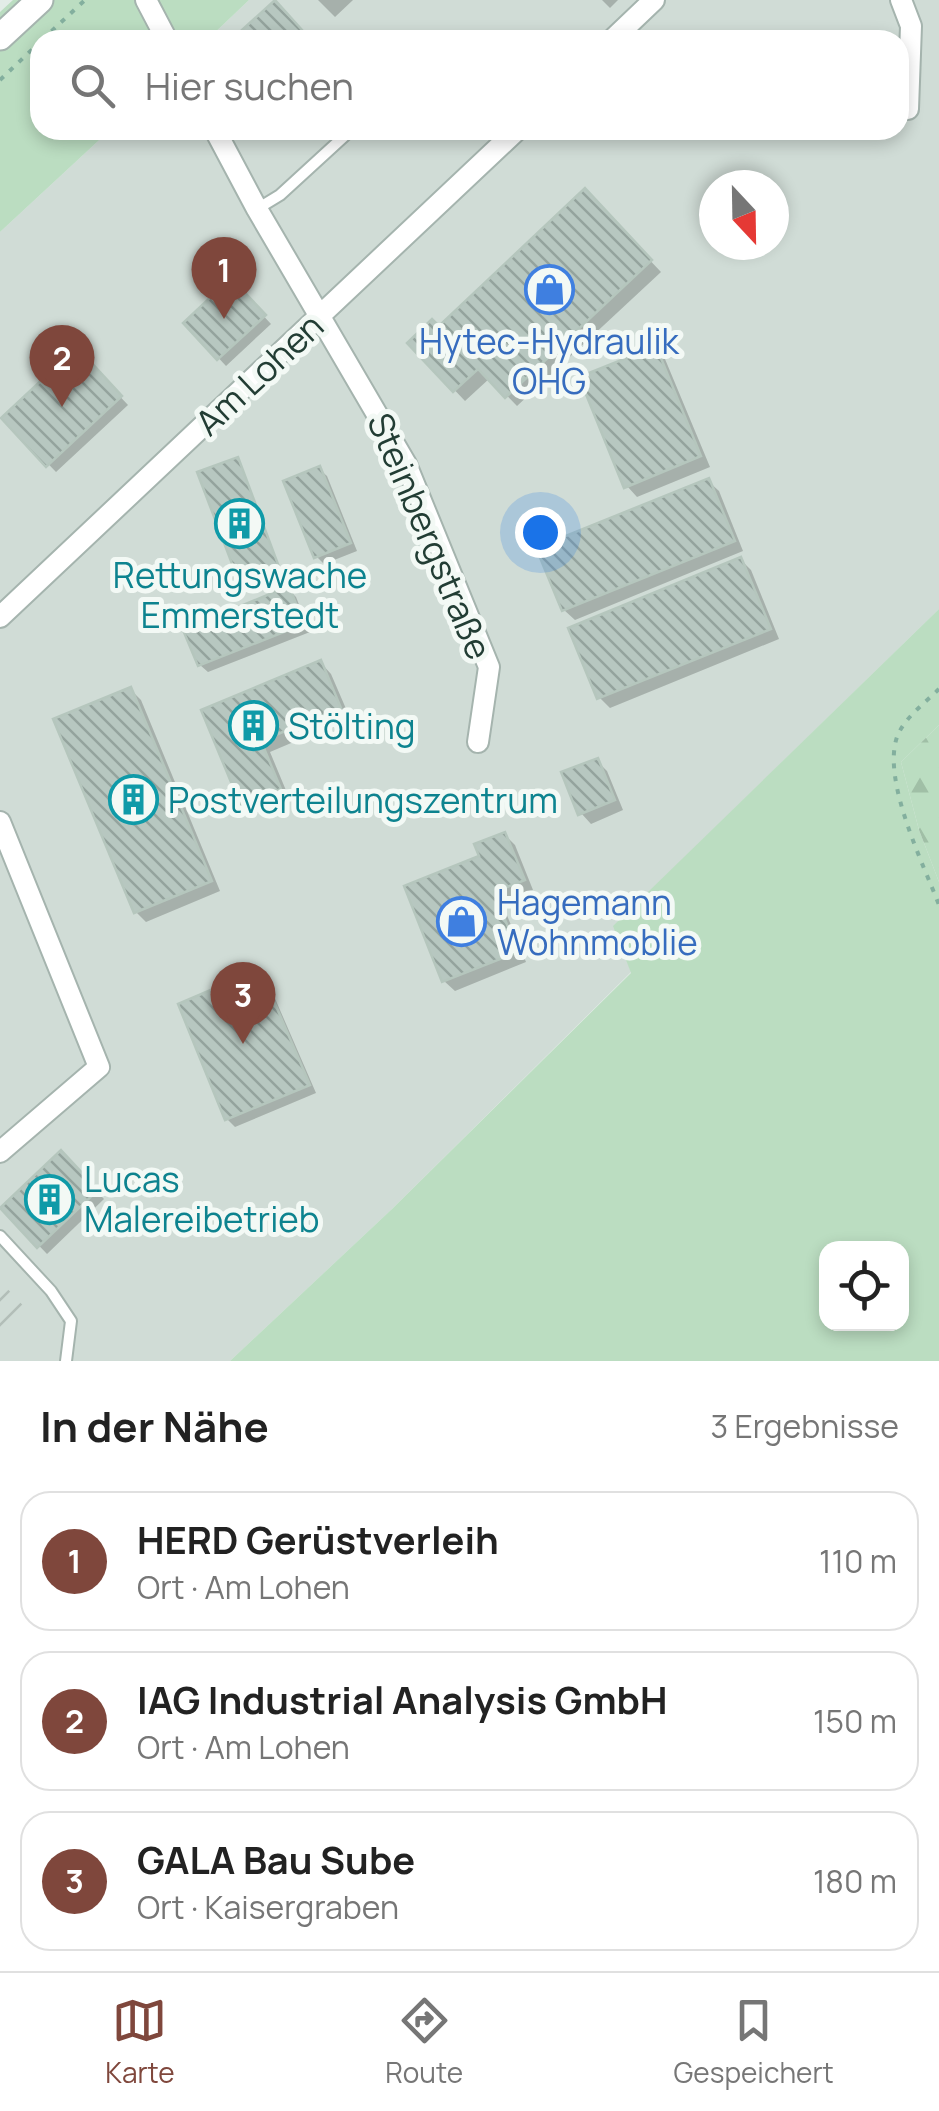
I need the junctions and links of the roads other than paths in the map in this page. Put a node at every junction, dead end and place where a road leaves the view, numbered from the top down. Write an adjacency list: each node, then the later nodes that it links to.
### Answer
1 (40, 0): 7 (street)
2 (146, 0): 5 (street)
3 (654, 0): 6 (street)
4 (900, 0): 8 (street)
5 (162, 30)
6 (622, 30)
7 (0, 36)
8 (909, 67)
9 (220, 140): 12 (street, Steinbergstraße)
10 (340, 140): 12 (lane)
11 (506, 140): 13 (street, Am Lohen)
12 (257, 208): 13 (street, Steinbergstraße)
13 (320, 316): 14 (street, Am Lohen); 15 (street, Steinbergstraße)
14 (0, 617)
15 (478, 742)
16 (0, 822): 17 (street)
17 (0, 1152)
18 (0, 1236): 19 (lane)
19 (66, 1361)

